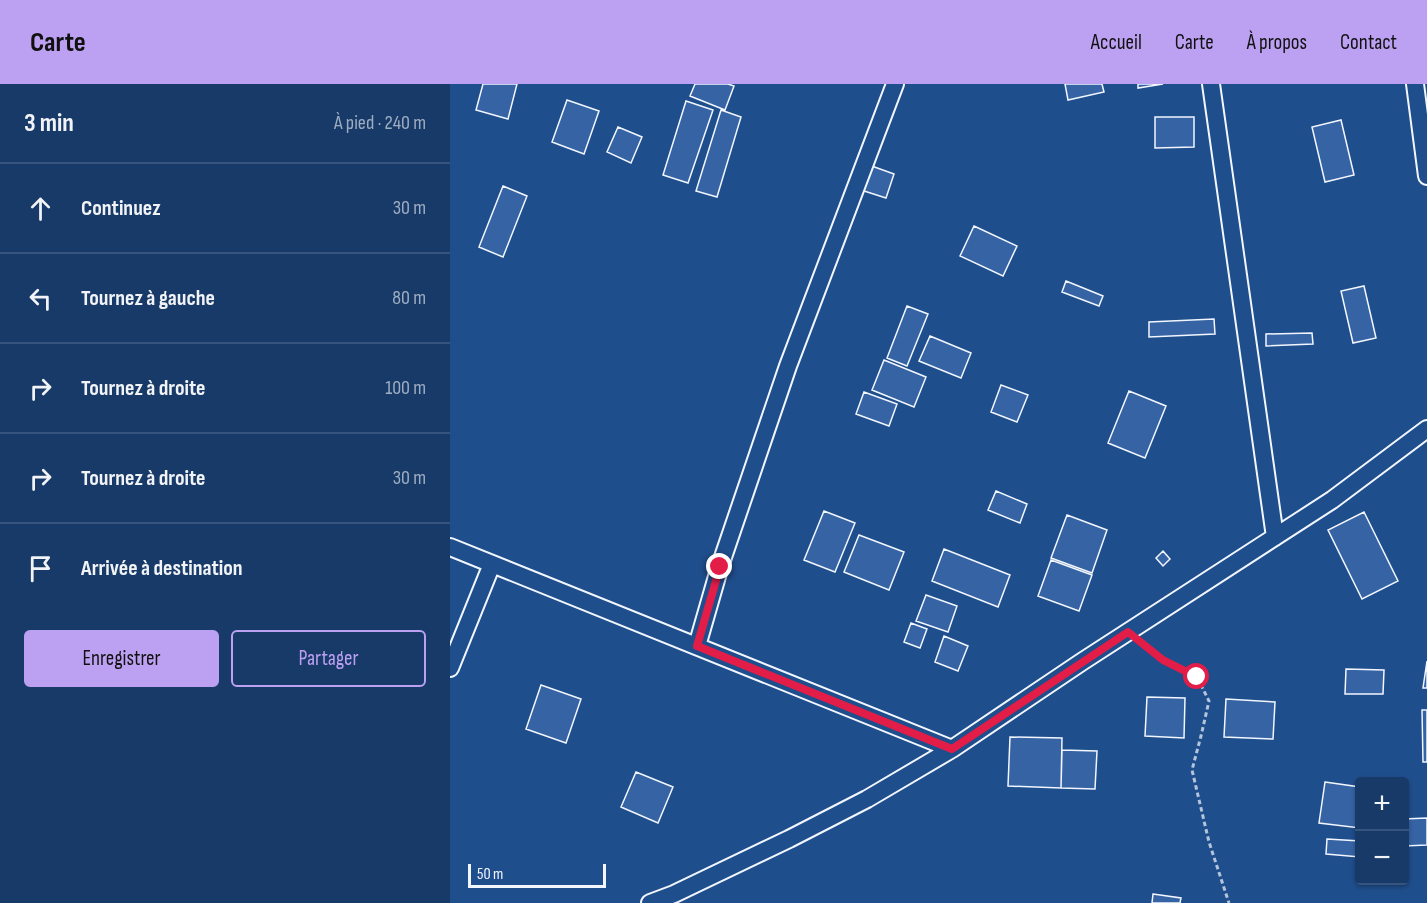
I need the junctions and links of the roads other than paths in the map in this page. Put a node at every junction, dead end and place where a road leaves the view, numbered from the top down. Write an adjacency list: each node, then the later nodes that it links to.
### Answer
1 (895, 84): 9 (street)
2 (1211, 84): 6 (street)
3 (1415, 84): 4 (street)
4 (1427, 176)
5 (1427, 429): 6 (street)
6 (1275, 537): 11 (street)
7 (450, 547): 8 (street)
8 (492, 564): 9 (street); 10 (street)
9 (697, 646): 11 (street)
10 (450, 669)
11 (952, 749): 12 (street)
12 (650, 903)

